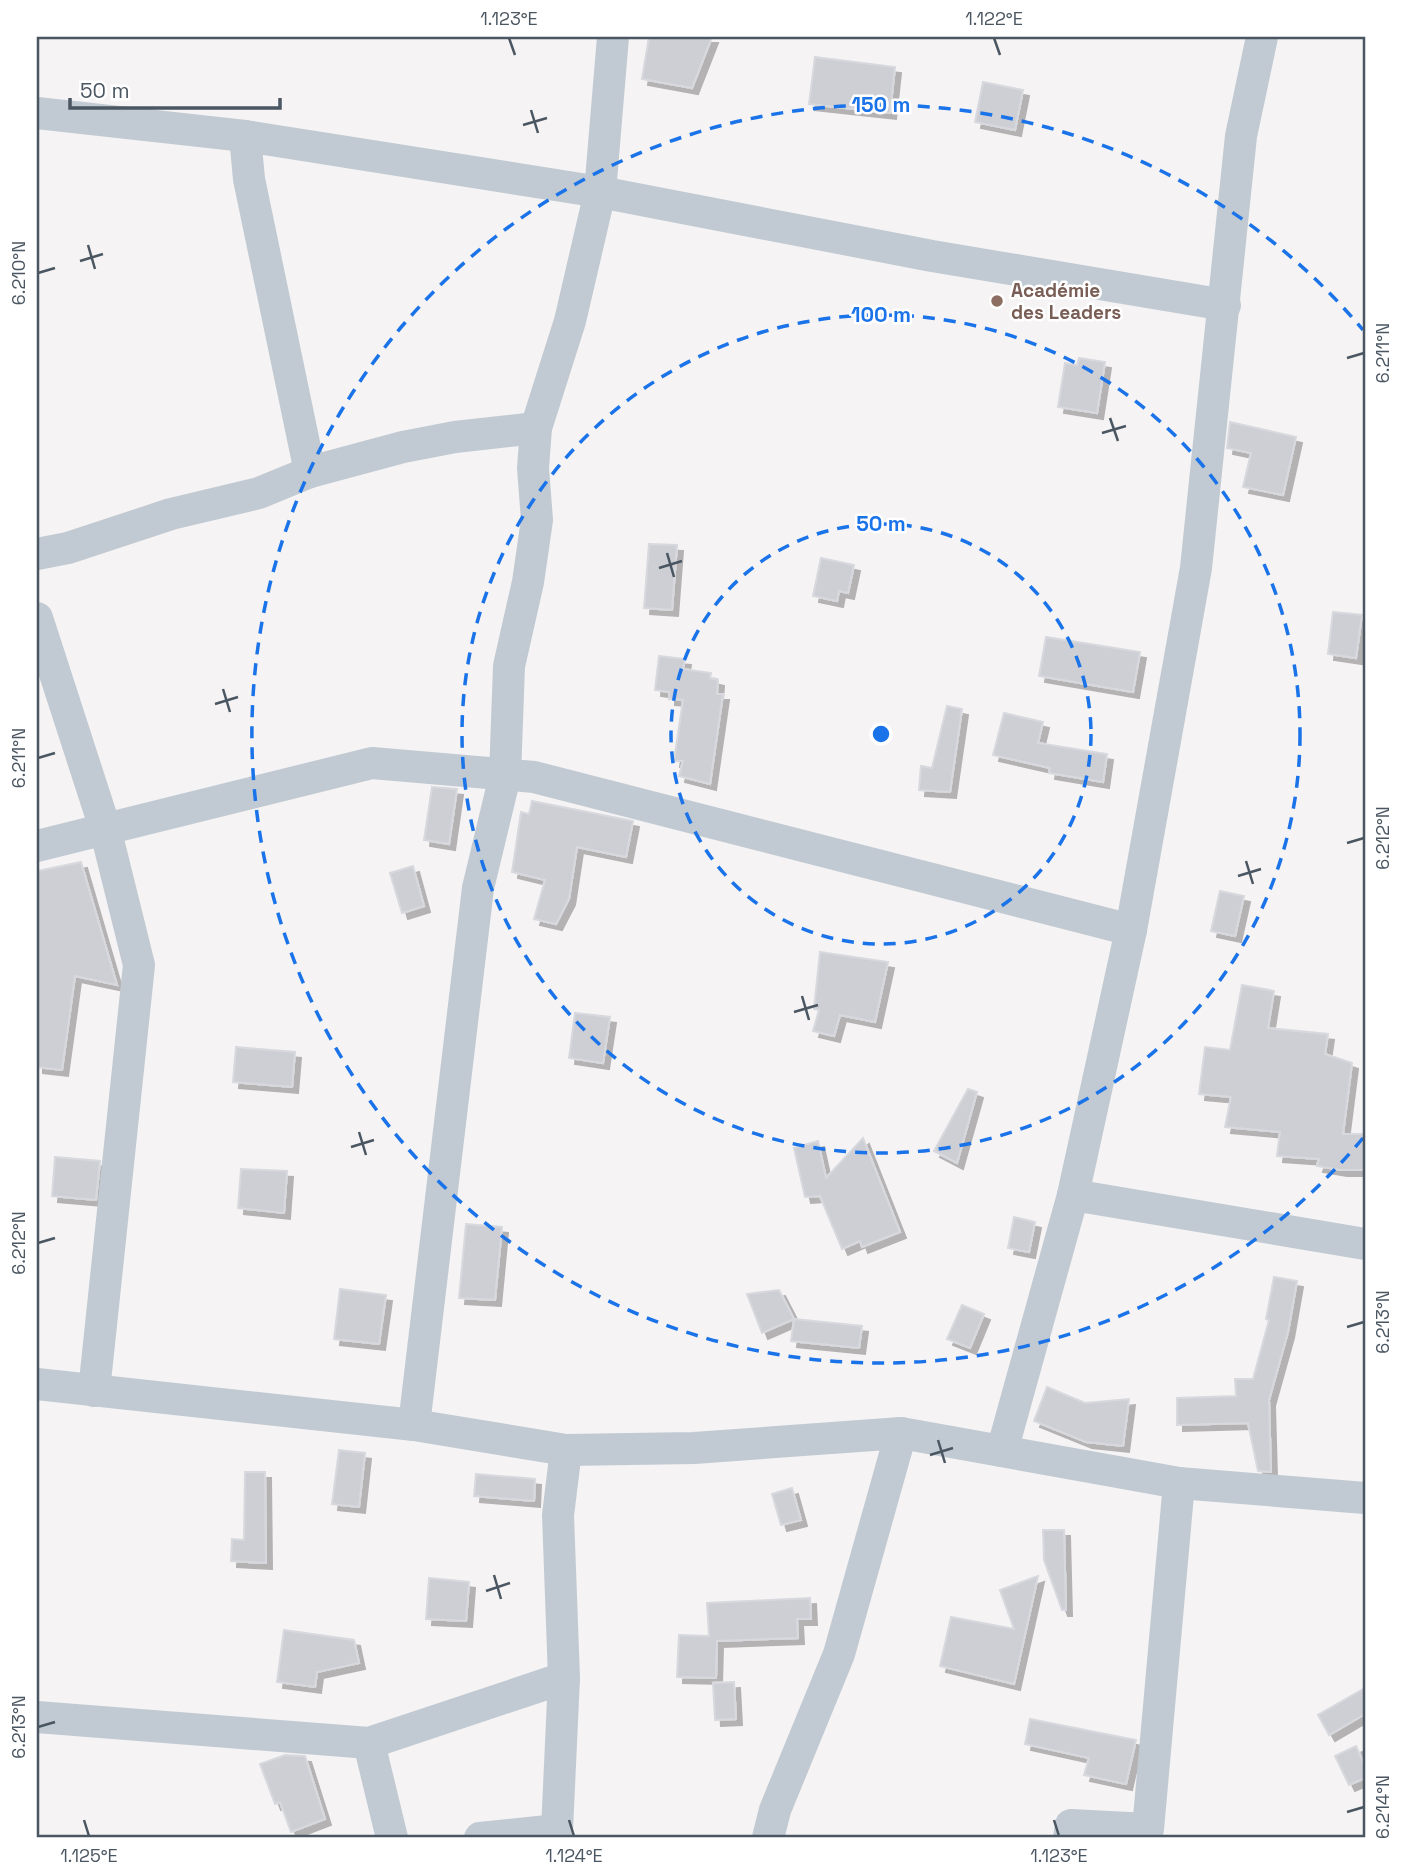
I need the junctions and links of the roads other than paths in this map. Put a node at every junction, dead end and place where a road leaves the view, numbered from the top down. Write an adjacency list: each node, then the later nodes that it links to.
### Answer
1 (613, 37): 5 (street)
2 (1262, 37): 6 (street)
3 (37, 113): 4 (street)
4 (245, 136): 5 (street); 8 (street)
5 (600, 192): 6 (street); 7 (street)
6 (1225, 304): 14 (street)
7 (536, 428): 8 (street); 11 (street)
8 (310, 472): 9 (street)
9 (37, 554)
10 (37, 618): 12 (street)
11 (505, 776): 12 (street); 14 (street); 19 (street)
12 (105, 828): 13 (street); 18 (street)
13 (37, 846)
14 (1131, 930): 15 (street)
15 (1073, 1195): 16 (street); 22 (street)
16 (1365, 1244)
17 (37, 1384): 18 (street)
18 (94, 1391): 19 (street)
19 (414, 1425): 21 (street)
20 (901, 1433): 21 (street); 22 (street); 31 (street)
21 (566, 1450): 25 (street)
22 (1002, 1451): 23 (street)
23 (1179, 1483): 24 (street); 32 (street)
24 (1365, 1498)
25 (564, 1678): 27 (street); 28 (street)
26 (37, 1717): 27 (street)
27 (369, 1743): 29 (street)
28 (557, 1834): 30 (street)
29 (391, 1838)
30 (480, 1838)
31 (768, 1838)
32 (1069, 1838)

